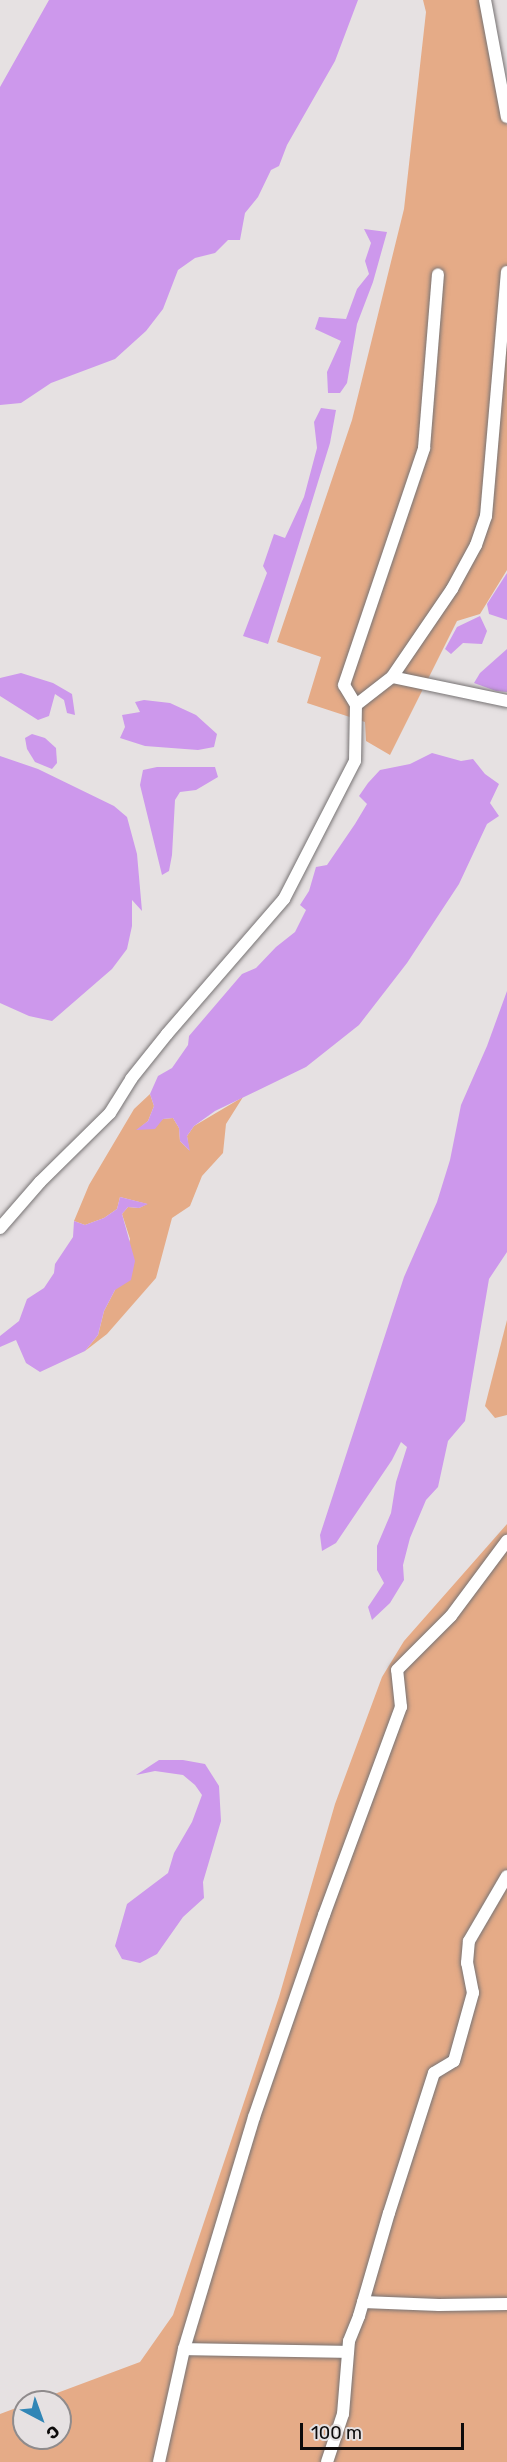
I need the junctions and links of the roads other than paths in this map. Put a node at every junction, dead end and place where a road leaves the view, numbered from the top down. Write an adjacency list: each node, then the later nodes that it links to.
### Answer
1 (485, 0): 2 (street)
2 (507, 117)
3 (507, 272): 5 (street)
4 (438, 275): 7 (street)
5 (392, 677): 6 (street); 7 (street)
6 (507, 700)
7 (356, 705): 8 (street)
8 (0, 1228)
9 (507, 1541): 13 (street)
10 (507, 1876): 11 (street)
11 (363, 2302): 12 (street); 14 (street)
12 (507, 2304)
13 (184, 2349): 14 (street); 15 (street)
14 (348, 2352): 16 (street)
15 (159, 2462)
16 (327, 2462)

